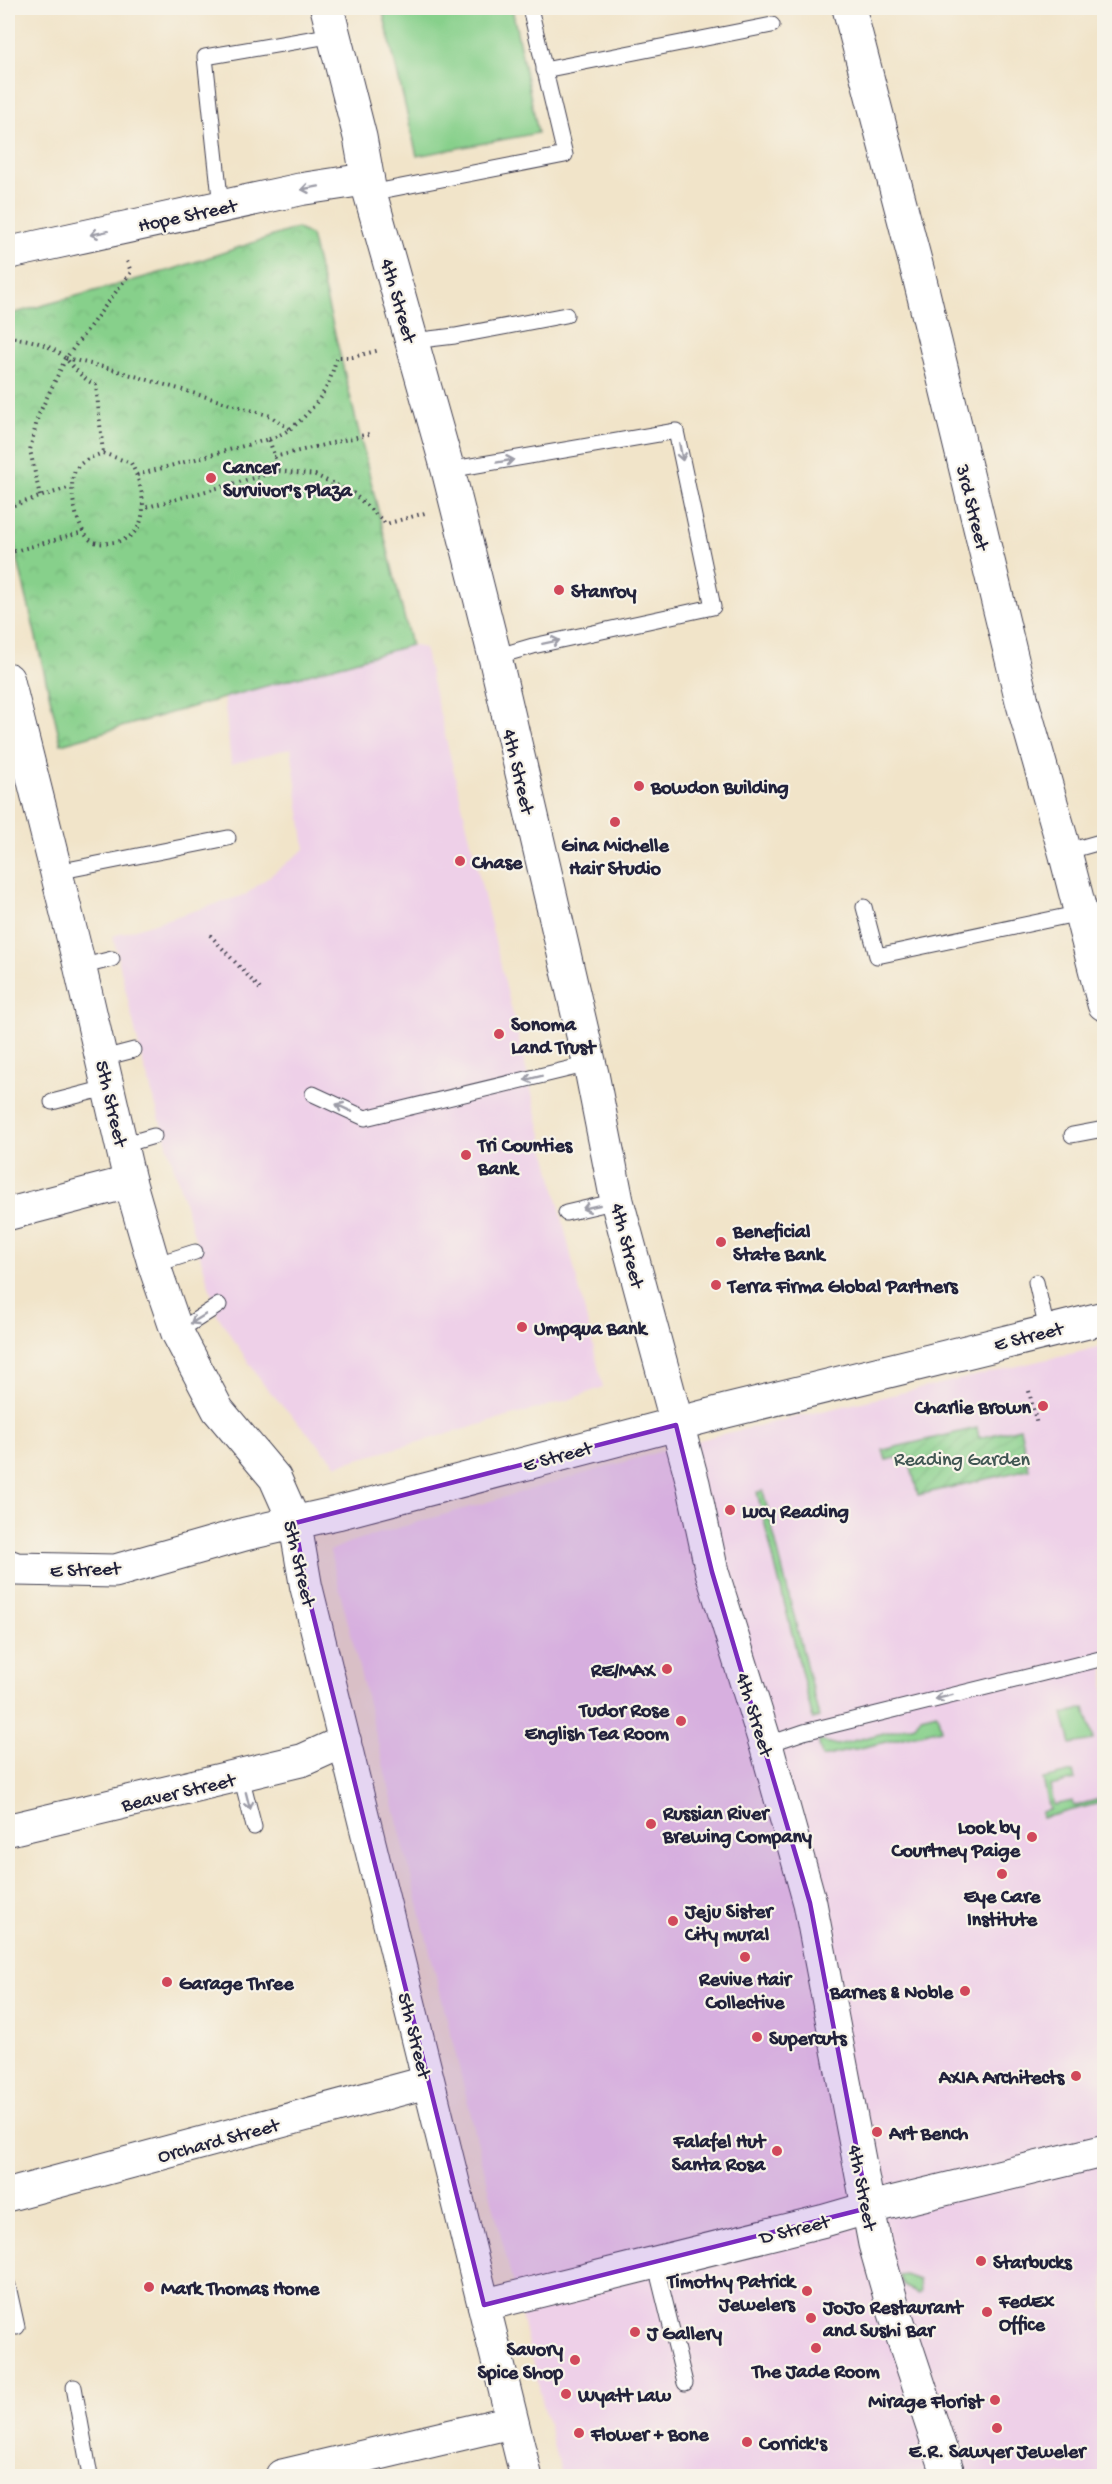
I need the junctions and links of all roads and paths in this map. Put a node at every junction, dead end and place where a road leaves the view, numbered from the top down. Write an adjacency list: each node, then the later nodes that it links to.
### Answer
1 (530, 8): 5 (lane)
2 (849, 8): 33 (street, 3rd Street)
3 (331, 21): 6 (street, 4th Street); 7 (lane)
4 (772, 25): 5 (lane)
5 (544, 70): 6 (lane)
6 (369, 186): 7 (street, Hope Street, one-way to 7); 12 (street, 4th Street)
7 (221, 207): 8 (street, Hope Street)
8 (118, 229): 9 (street, Hope Street, one-way to 9); 13 (path)
9 (8, 253)
10 (566, 315): 12 (lane)
11 (8, 338): 13 (path)
12 (412, 341): 14 (path); 19 (street, 4th Street)
13 (66, 358): 14 (path); 17 (path); 23 (path)
14 (289, 429): 16 (path)
15 (373, 434): 18 (path)
16 (268, 439): 18 (path); 21 (path)
17 (103, 453): 21 (path); 22 (path)
18 (274, 457): 20 (path)
19 (448, 470): 24 (street, 4th Street); 29 (lane)
20 (279, 471): 24 (path); 26 (path)
21 (137, 475): 26 (path)
22 (71, 487): 23 (path); 27 (path)
23 (40, 496): 25 (path)
24 (455, 503): 29 (street, 4th Street)
25 (8, 507)
26 (144, 508): 27 (path)
27 (83, 532): 28 (path)
28 (8, 553)
29 (495, 657): 43 (street, 4th Street)
30 (8, 679): 34 (street, 5th Street)
31 (228, 838): 34 (lane)
32 (1104, 841): 33 (lane)
33 (1065, 852): 36 (street, 3rd Street)
34 (57, 872): 39 (street, 5th Street)
35 (864, 907): 36 (lane)
36 (1090, 923): 41 (street, 3rd Street)
37 (210, 935): 40 (path)
38 (112, 959): 39 (lane)
39 (81, 967): 44 (street, 5th Street)
40 (261, 989)
41 (1104, 1004)
42 (134, 1050): 44 (lane)
43 (589, 1064): 45 (lane, one-way to 45); 52 (street, 4th Street)
44 (106, 1072): 46 (lane); 50 (street, 5th Street)
45 (314, 1094)
46 (52, 1102)
47 (1104, 1129): 48 (lane)
48 (1072, 1135)
49 (154, 1136): 50 (lane)
50 (123, 1145): 51 (street, 5th Street)
51 (130, 1182): 54 (street); 56 (street, 5th Street)
52 (617, 1201): 53 (lane, one-way to 53); 63 (street, 4th Street)
53 (566, 1213)
54 (8, 1214)
55 (195, 1252): 56 (lane)
56 (154, 1265): 61 (street, 5th Street)
57 (1036, 1282): 60 (lane)
58 (219, 1305): 61 (lane, one-way to 61)
59 (1104, 1318): 60 (street, E Street)
60 (1047, 1330): 63 (street, E Street)
61 (177, 1332): 65 (street, 5th Street)
62 (1029, 1391): 64 (path)
63 (676, 1425): 65 (street, E Street); 69 (street, 4th Street)
64 (1037, 1425)
65 (295, 1523): 66 (street, E Street); 68 (street, 5th Street)
66 (8, 1566)
67 (1104, 1658): 69 (lane, one-way to 69)
68 (345, 1741): 70 (street, Beaver Street); 73 (street, 5th Street)
69 (766, 1745): 76 (street, 4th Street)
70 (242, 1776): 71 (lane, one-way to 71); 72 (street, Beaver Street)
71 (254, 1827)
72 (8, 1830)
73 (428, 2082): 75 (street, Orchard Street); 79 (street, 5th Street)
74 (1104, 2151): 76 (street, D Street)
75 (8, 2195)
76 (868, 2208): 77 (street, D Street); 88 (street, 4th Street)
77 (655, 2262): 79 (street, D Street); 81 (lane)
78 (8, 2286): 80 (lane)
79 (484, 2305): 83 (street, 5th Street)
80 (17, 2326)
81 (685, 2383)
82 (74, 2387): 85 (lane)
83 (511, 2422): 84 (street); 87 (street, 5th Street)
84 (354, 2468): 86 (street)
85 (90, 2476)
86 (282, 2476)
87 (526, 2476)
88 (949, 2476)

